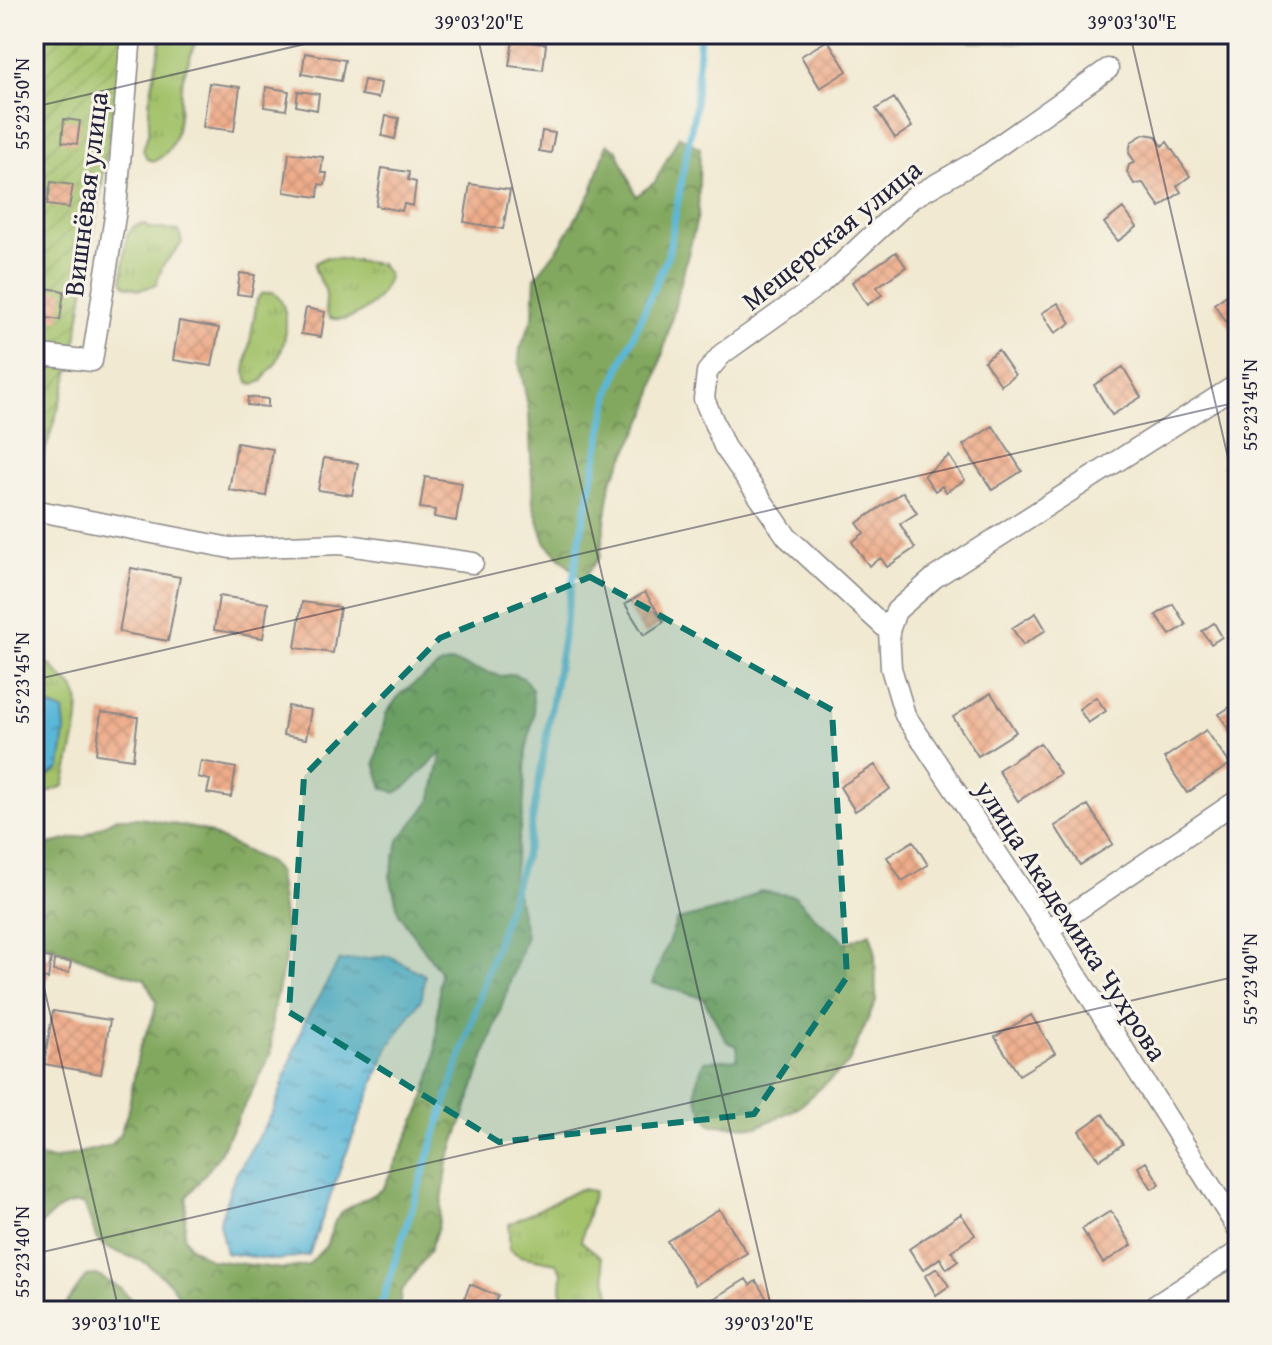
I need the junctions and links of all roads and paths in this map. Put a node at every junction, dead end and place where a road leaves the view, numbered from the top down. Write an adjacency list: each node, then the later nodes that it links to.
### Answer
1 (131, 34): 3 (street, Вишнёвая улица)
2 (1108, 69): 7 (street, Мещерская улица)
3 (34, 354)
4 (1238, 384): 7 (street)
5 (44, 512): 6 (street)
6 (473, 563)
7 (889, 631): 9 (street, улица Академика Чухрова)
8 (1238, 800): 9 (street)
9 (1048, 930): 10 (street, улица Академика Чухрова)
10 (1238, 1229)
11 (1236, 1261): 12 (street)
12 (1147, 1311)

